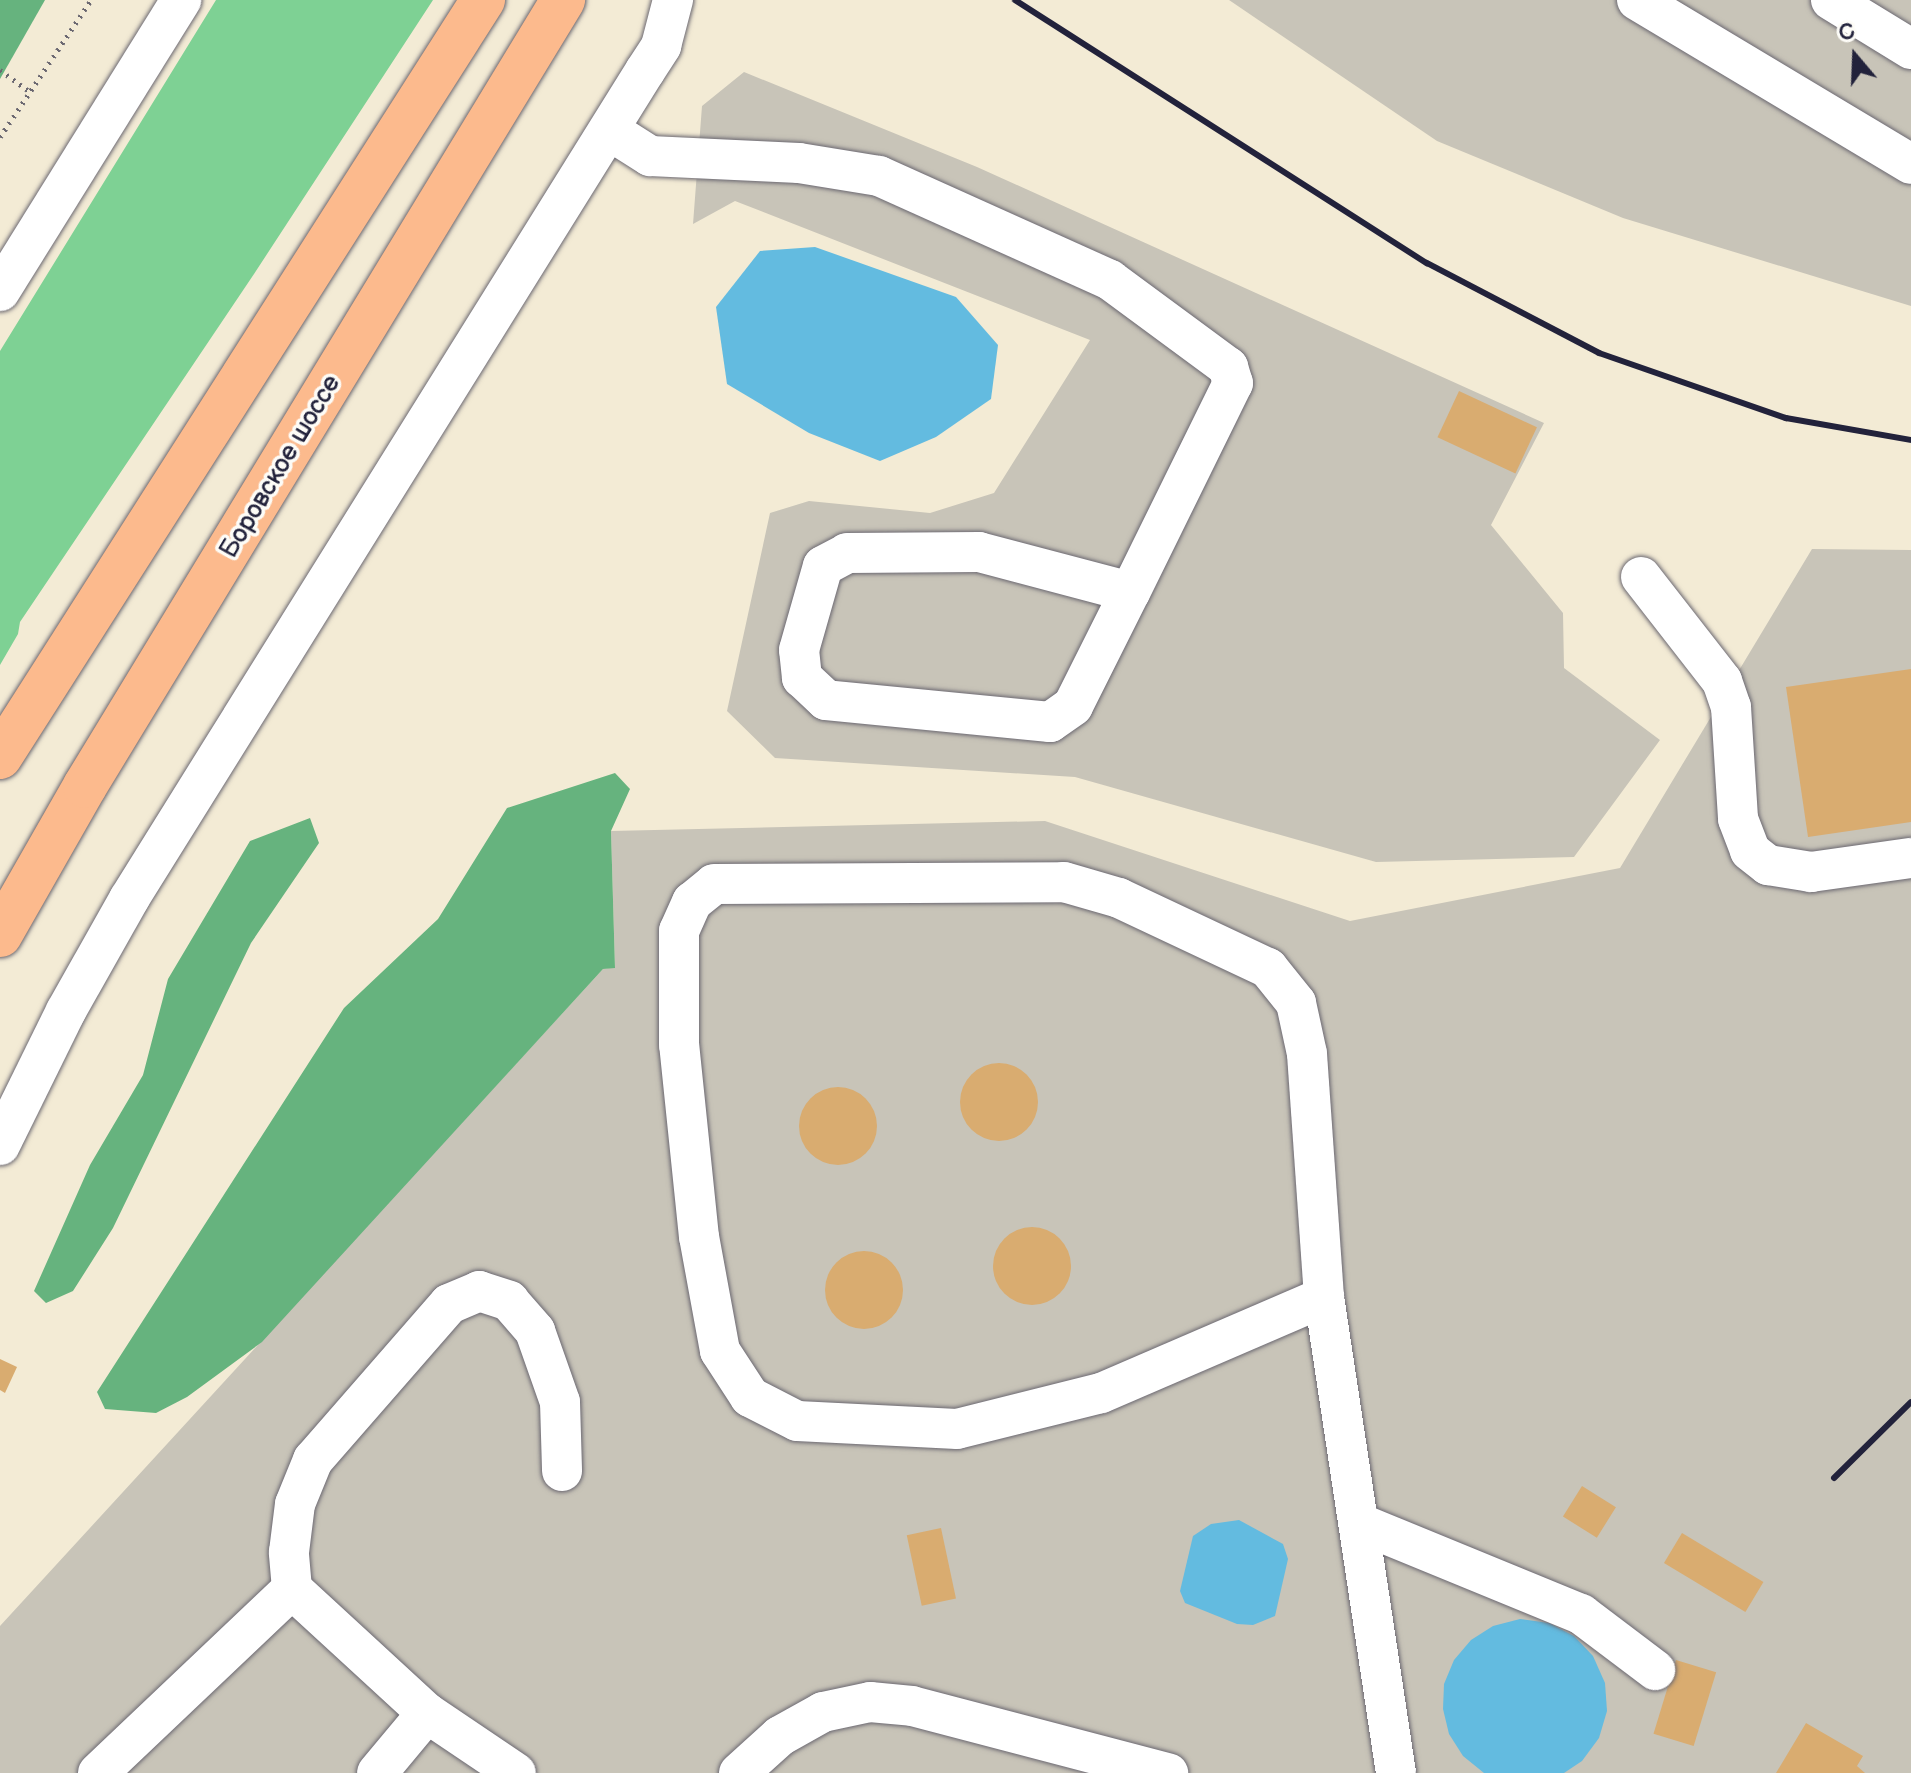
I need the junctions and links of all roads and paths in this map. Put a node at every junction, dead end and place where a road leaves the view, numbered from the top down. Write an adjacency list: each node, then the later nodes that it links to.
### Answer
1 (91, 0): 10 (path)
2 (181, 0): 14 (street)
3 (483, 0): 17 (main road)
4 (563, 0): 19 (main road, Боровское шоссе)
5 (673, 0): 11 (street)
6 (1637, 0): 13 (street)
7 (1831, 0): 8 (street)
8 (1911, 49)
9 (0, 70): 10 (path)
10 (30, 92): 12 (path)
11 (609, 130): 16 (street); 20 (street)
12 (0, 137)
13 (1911, 164)
14 (0, 291)
15 (1641, 577): 18 (street)
16 (1130, 592): 16 (street)
17 (0, 757)
18 (1911, 858)
19 (0, 935)
20 (0, 1145)
21 (1324, 1297): 21 (street); 23 (street)
22 (562, 1471): 24 (street)
23 (1359, 1523): 25 (street); 32 (street)
24 (292, 1589): 26 (street); 27 (street)
25 (1655, 1670)
26 (427, 1713): 28 (street); 29 (street)
27 (98, 1773)
28 (377, 1773)
29 (516, 1773)
30 (739, 1773): 31 (street)
31 (1168, 1773)
32 (1396, 1773)

